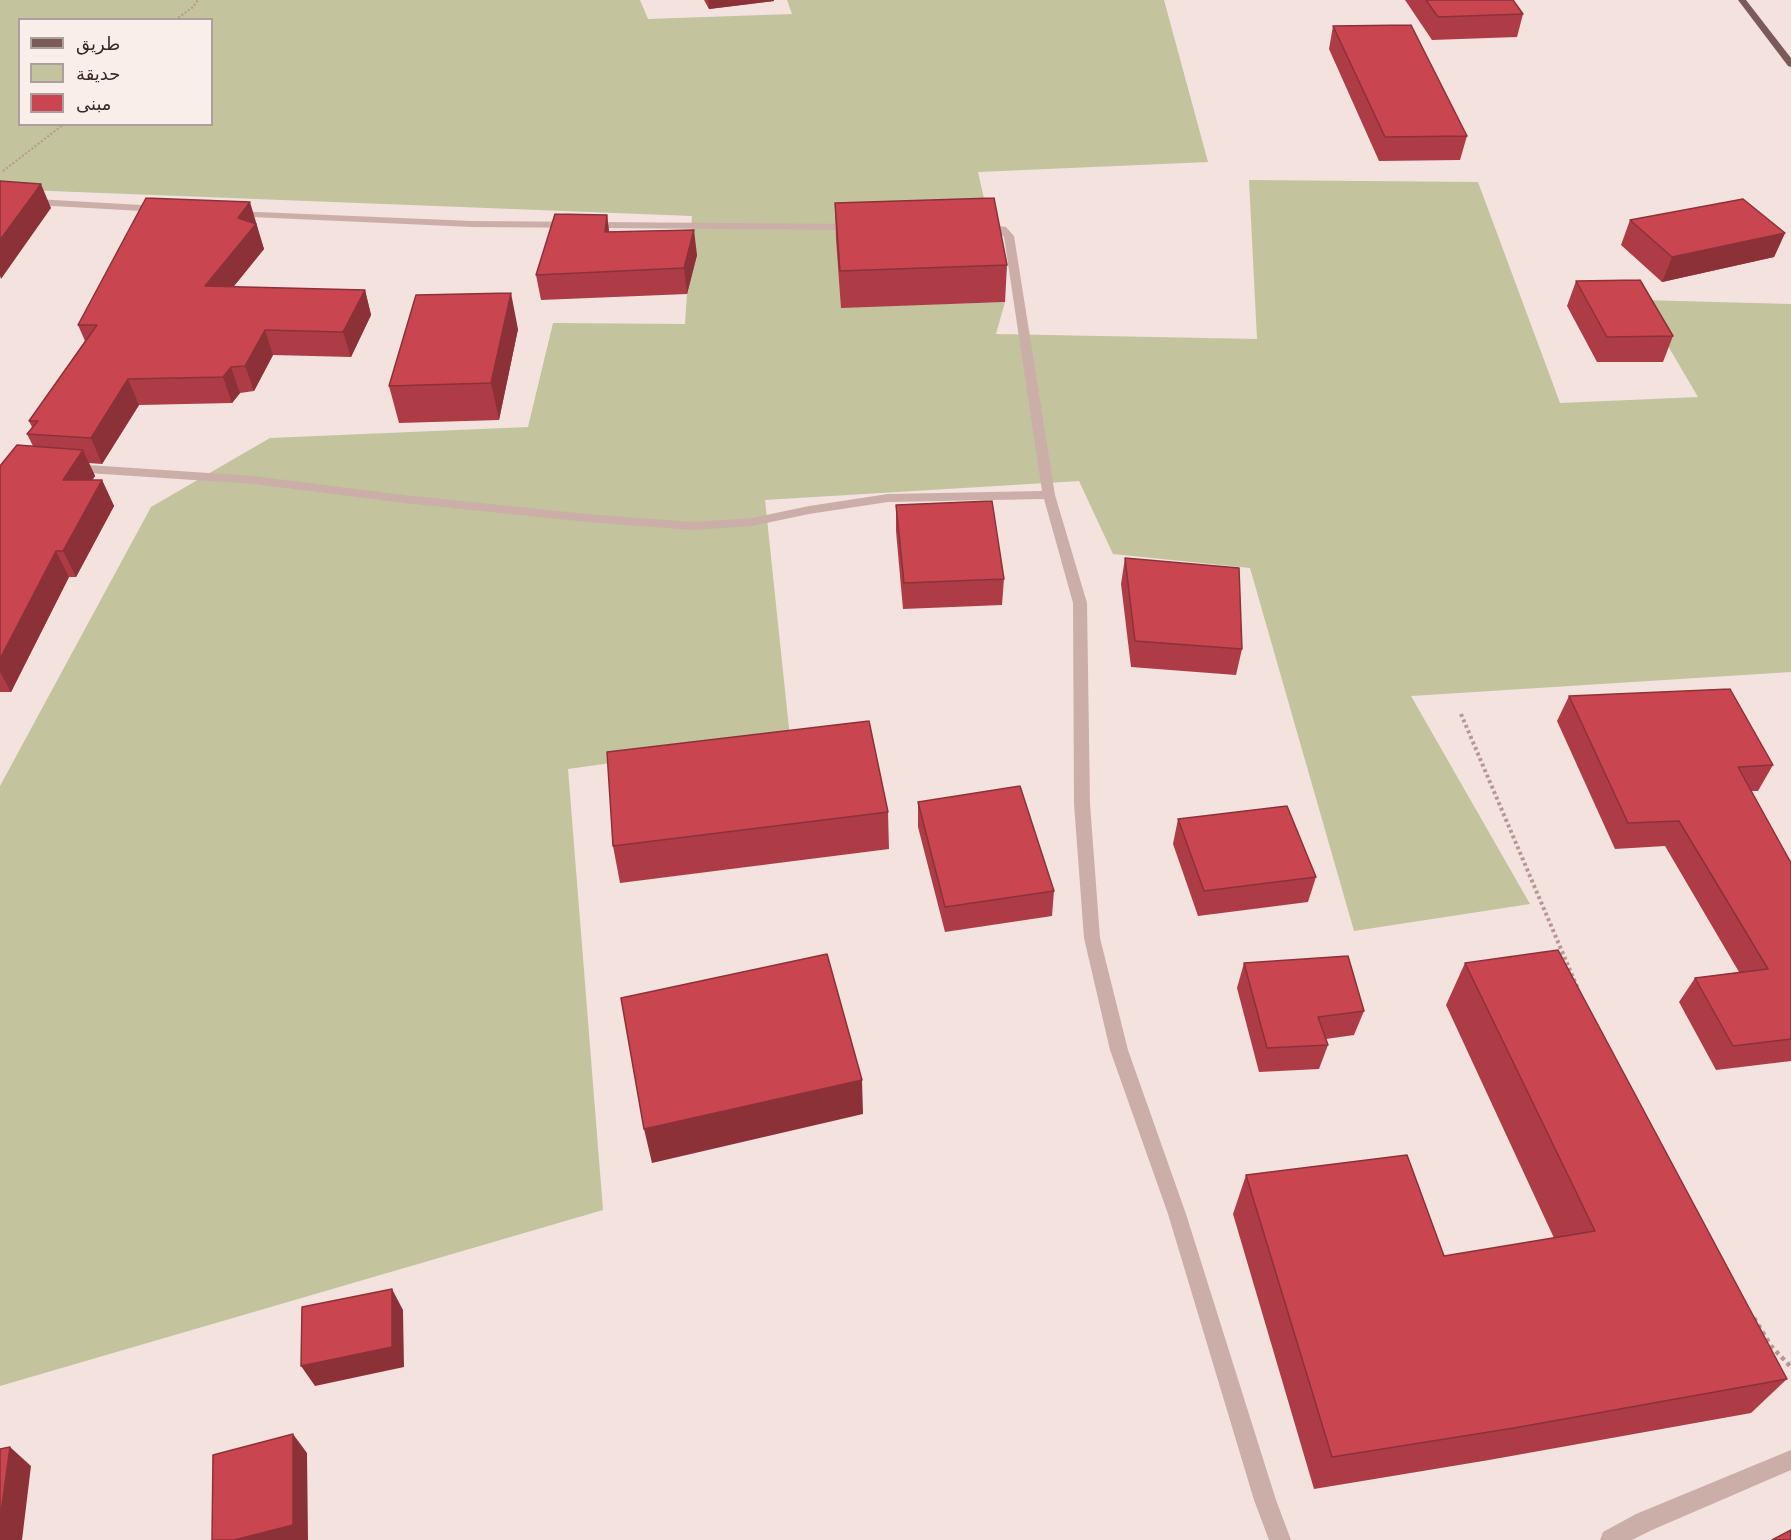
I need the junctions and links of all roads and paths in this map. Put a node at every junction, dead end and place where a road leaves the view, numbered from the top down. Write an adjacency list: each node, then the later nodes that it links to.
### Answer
1 (198, 0): 3 (path)
2 (1742, 0): 4 (main road)
3 (178, 18)
4 (1791, 64)
5 (61, 126): 6 (path)
6 (0, 174)
7 (0, 200): 8 (street)
8 (170, 210)
9 (217, 213): 11 (street)
10 (966, 226): 13 (street)
11 (872, 227)
12 (61, 467): 13 (street)
13 (1049, 495): 19 (street)
14 (1461, 714): 15 (path)
15 (1581, 996)
16 (1753, 1316): 17 (path)
17 (1791, 1367)
18 (1791, 1460): 20 (street)
19 (1280, 1540)
20 (1611, 1540)

